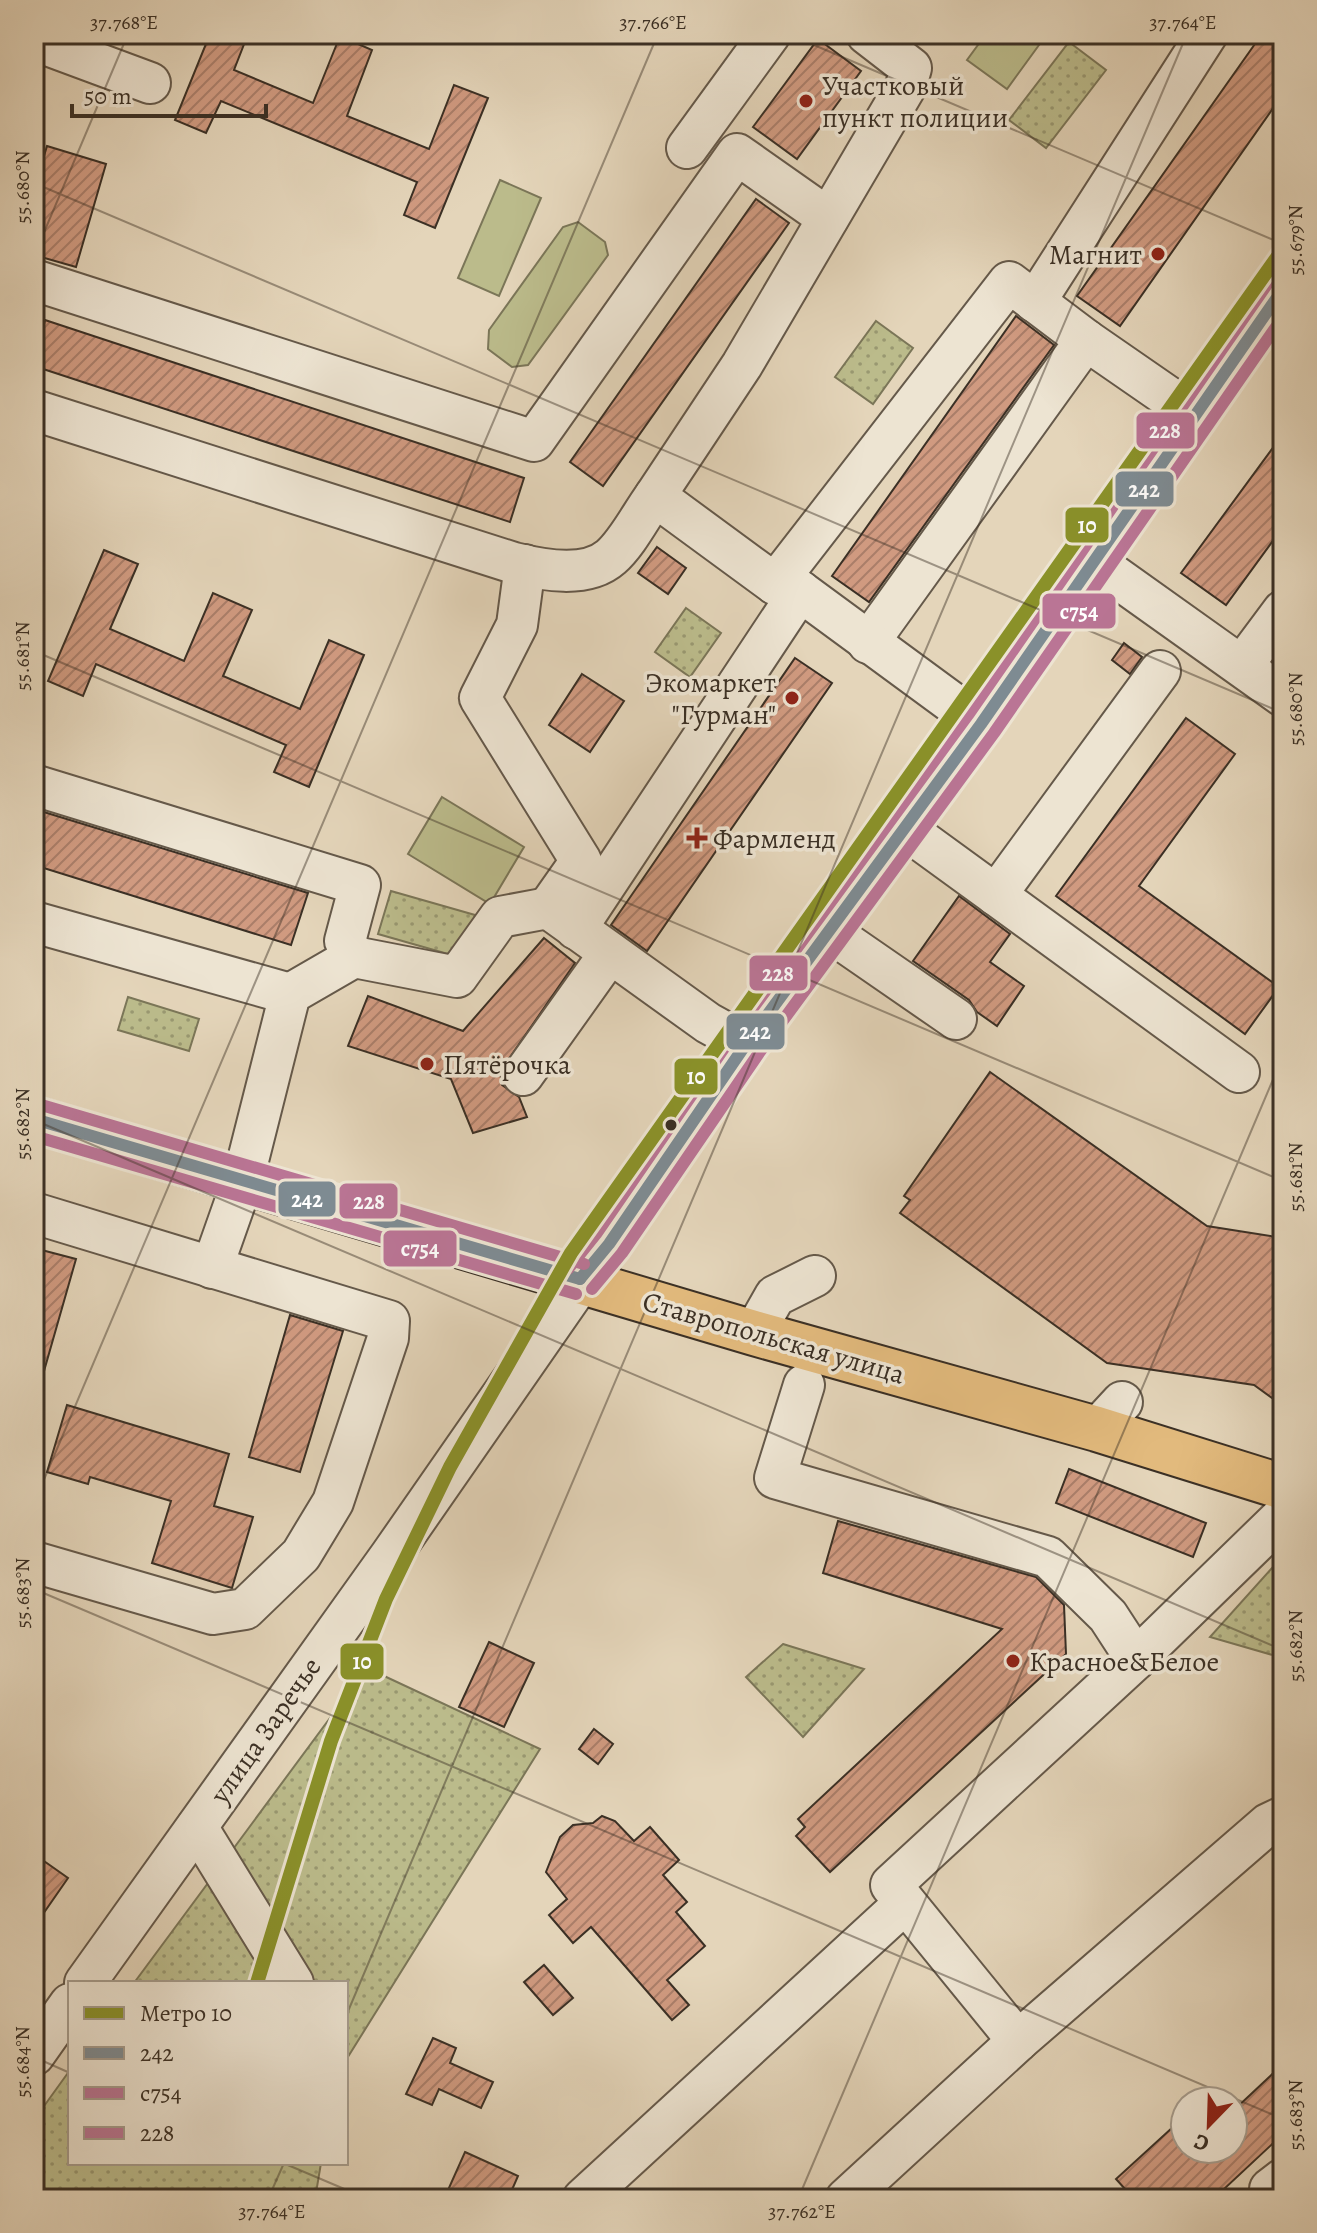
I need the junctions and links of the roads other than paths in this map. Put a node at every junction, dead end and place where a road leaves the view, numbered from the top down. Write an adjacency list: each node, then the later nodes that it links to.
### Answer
1 (770, 34): 6 (street)
2 (867, 34): 7 (street)
3 (1207, 34): 10 (street)
4 (34, 40): 5 (street)
5 (150, 83)
6 (687, 148)
7 (828, 218): 8 (street); 14 (street)
8 (34, 280)
9 (1282, 291): 13 (street, улица Заречье)
10 (1035, 302): 11 (street); 17 (street)
11 (1086, 340): 13 (street); 19 (street)
12 (34, 410): 16 (street)
13 (1193, 414): 15 (street, улица Заречье)
14 (655, 496): 16 (street); 17 (street)
15 (1095, 562): 20 (street); 23 (street, улица Заречье)
16 (525, 565): 27 (street)
17 (788, 587): 19 (street); 27 (street)
18 (1283, 611): 20 (street)
19 (868, 643): 23 (street)
20 (1242, 666): 22 (street)
21 (1160, 671): 26 (street)
22 (1283, 696)
23 (981, 724): 25 (street, улица Заречье)
24 (34, 785): 31 (street)
25 (904, 828): 26 (street); 29 (street, улица Заречье)
26 (996, 895): 35 (street)
27 (562, 918): 30 (street); 31 (street)
28 (34, 922): 32 (street)
29 (830, 932): 33 (street); 34 (street, улица Заречье)
30 (610, 953): 34 (street); 36 (street)
31 (354, 957): 32 (street)
32 (290, 994): 38 (street)
33 (956, 1019)
34 (746, 1044): 42 (street, улица Заречье)
35 (1239, 1072)
36 (523, 1075)
37 (34, 1119): 38 (main road, Ставропольская улица)
38 (243, 1180): 40 (street); 42 (main road, Ставропольская улица)
39 (34, 1213): 40 (street)
40 (212, 1268): 47 (street)
41 (815, 1276): 43 (street)
42 (580, 1279): 43 (main road, Ставропольская улица); 50 (street, улица Заречье)
43 (754, 1333): 45 (main road, Ставропольская улица)
44 (804, 1385): 48 (street)
45 (1283, 1487)
46 (1283, 1516): 48 (street)
47 (34, 1562)
48 (1136, 1659): 51 (street)
49 (1283, 1817): 55 (street)
50 (197, 1827): 52 (street, улица Заречье); 53 (street)
51 (905, 1903): 55 (street); 58 (street)
52 (86, 1981)
53 (292, 1981)
54 (68, 2007): 56 (street)
55 (1018, 2041): 59 (street)
56 (34, 2055)
57 (1283, 2179): 60 (street)
58 (583, 2199)
59 (846, 2199)
60 (1279, 2199)

